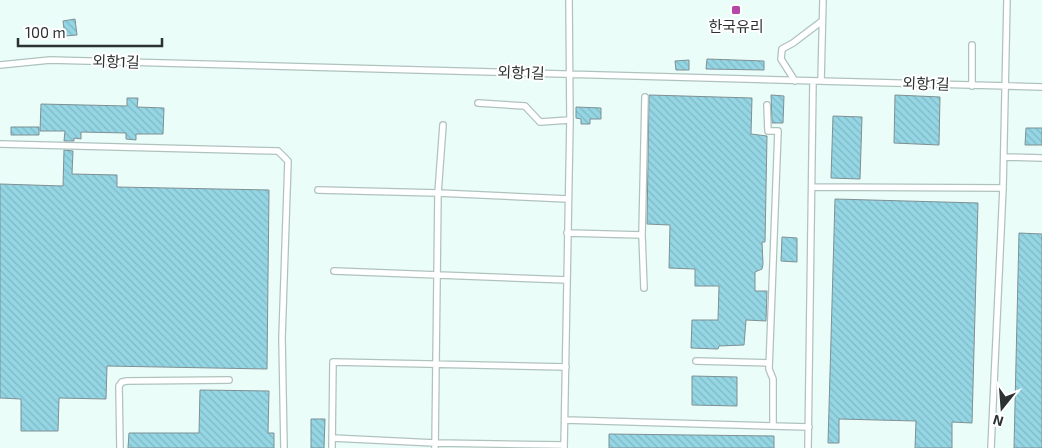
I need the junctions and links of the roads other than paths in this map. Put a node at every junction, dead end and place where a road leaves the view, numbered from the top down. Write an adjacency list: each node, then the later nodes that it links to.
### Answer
1 (569, 0): 7 (lane)
2 (823, 0): 4 (lane)
3 (1007, 0): 12 (lane)
4 (822, 21): 8 (lane); 10 (lane)
5 (972, 45): 11 (lane)
6 (0, 65): 7 (lane, 외항1길)
7 (569, 74): 8 (lane, 외항1길); 17 (lane)
8 (795, 81): 9 (lane, 외항1길)
9 (813, 81): 10 (lane, 외항1길); 22 (lane)
10 (821, 82): 11 (lane, 외항1길)
11 (972, 86): 12 (lane, 외항1길)
12 (1006, 86): 13 (lane, 외항1길); 20 (lane)
13 (1042, 88)
14 (646, 97): 28 (lane)
15 (478, 104): 17 (lane)
16 (767, 105): 34 (lane)
17 (570, 120): 26 (lane)
18 (442, 125): 25 (lane)
19 (0, 144): 45 (lane)
20 (1004, 157): 21 (lane); 23 (lane)
21 (1042, 158)
22 (812, 187): 23 (lane); 40 (lane)
23 (1003, 188): 48 (lane)
24 (318, 190): 25 (lane)
25 (438, 193): 26 (lane); 30 (lane)
26 (568, 199): 27 (lane)
27 (567, 232): 28 (lane); 31 (lane)
28 (642, 235): 32 (lane)
29 (334, 271): 30 (lane)
30 (438, 276): 31 (lane); 35 (lane)
31 (566, 280): 36 (lane)
32 (644, 288)
33 (696, 361): 34 (lane)
34 (769, 362): 39 (lane)
35 (435, 364): 36 (lane); 41 (lane); 42 (lane)
36 (566, 367): 38 (lane)
37 (229, 380): 44 (lane)
38 (565, 420): 39 (lane); 43 (lane)
39 (773, 425): 40 (lane)
40 (809, 427): 47 (lane)
41 (332, 438): 42 (lane); 46 (lane)
42 (435, 446): 43 (lane)
43 (564, 446)
44 (120, 448)
45 (284, 448)
46 (332, 448)
47 (808, 448)
48 (991, 448)

